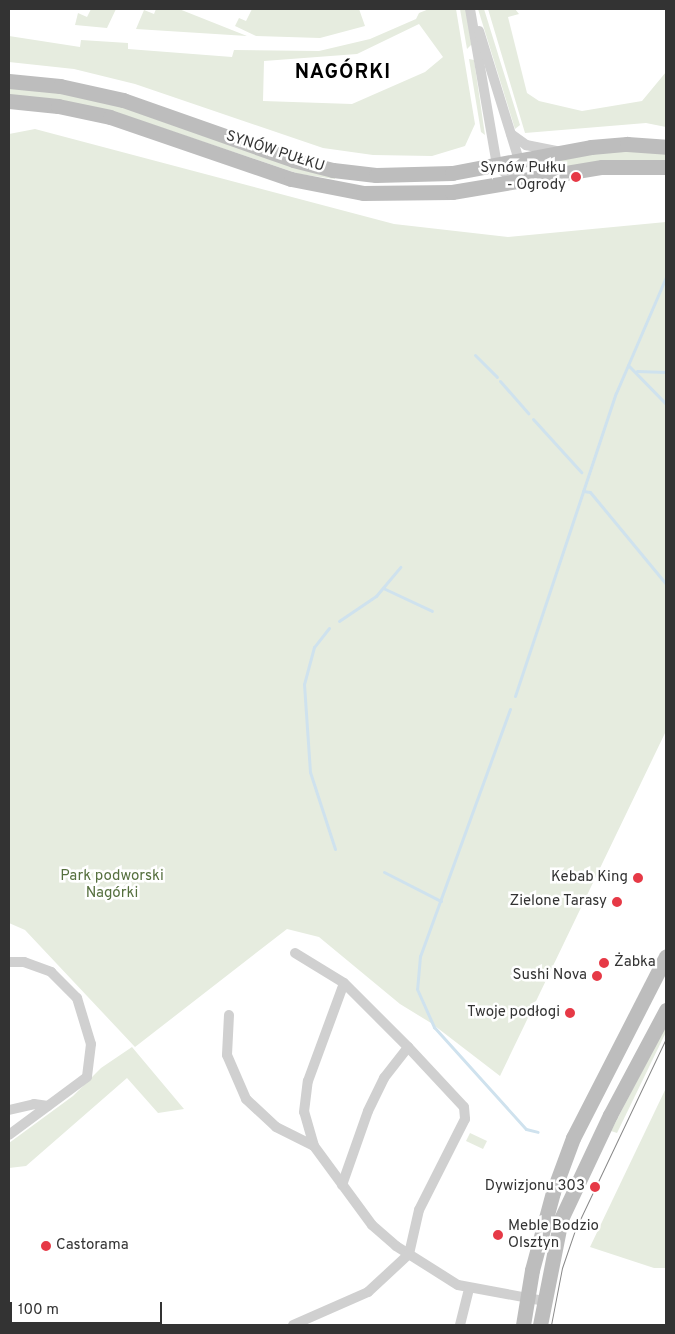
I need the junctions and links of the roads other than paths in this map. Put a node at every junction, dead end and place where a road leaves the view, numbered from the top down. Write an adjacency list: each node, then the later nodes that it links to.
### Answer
1 (471, 9): 4 (street); 8 (street)
2 (9, 81): 8 (main road, SYNÓW PUŁKU)
3 (9, 101): 10 (main road, SYNÓW PUŁKU)
4 (510, 134): 6 (street); 7 (street)
5 (666, 147): 6 (main road, SYNÓW PUŁKU)
6 (560, 151): 7 (main road, SYNÓW PUŁKU)
7 (519, 160): 8 (main road, SYNÓW PUŁKU); 10 (street)
8 (497, 166): 10 (street)
9 (666, 167): 10 (main road, SYNÓW PUŁKU)
10 (515, 181)
11 (294, 953): 14 (street)
12 (666, 956): 25 (main road)
13 (9, 962): 18 (street)
14 (344, 983): 17 (street); 21 (street)
15 (666, 1010): 26 (main road)
16 (229, 1015): 21 (street)
17 (408, 1047): 22 (street); 23 (street)
18 (48, 1106): 19 (street); 20 (street)
19 (9, 1110)
20 (9, 1135)
21 (314, 1146): 22 (street)
22 (342, 1185): 23 (street)
23 (409, 1254): 24 (street); 27 (street)
24 (469, 1288): 25 (street); 28 (street)
25 (527, 1298): 26 (street); 29 (main road)
26 (544, 1301): 30 (main road)
27 (293, 1325)
28 (460, 1325)
29 (523, 1325)
30 (540, 1325)

